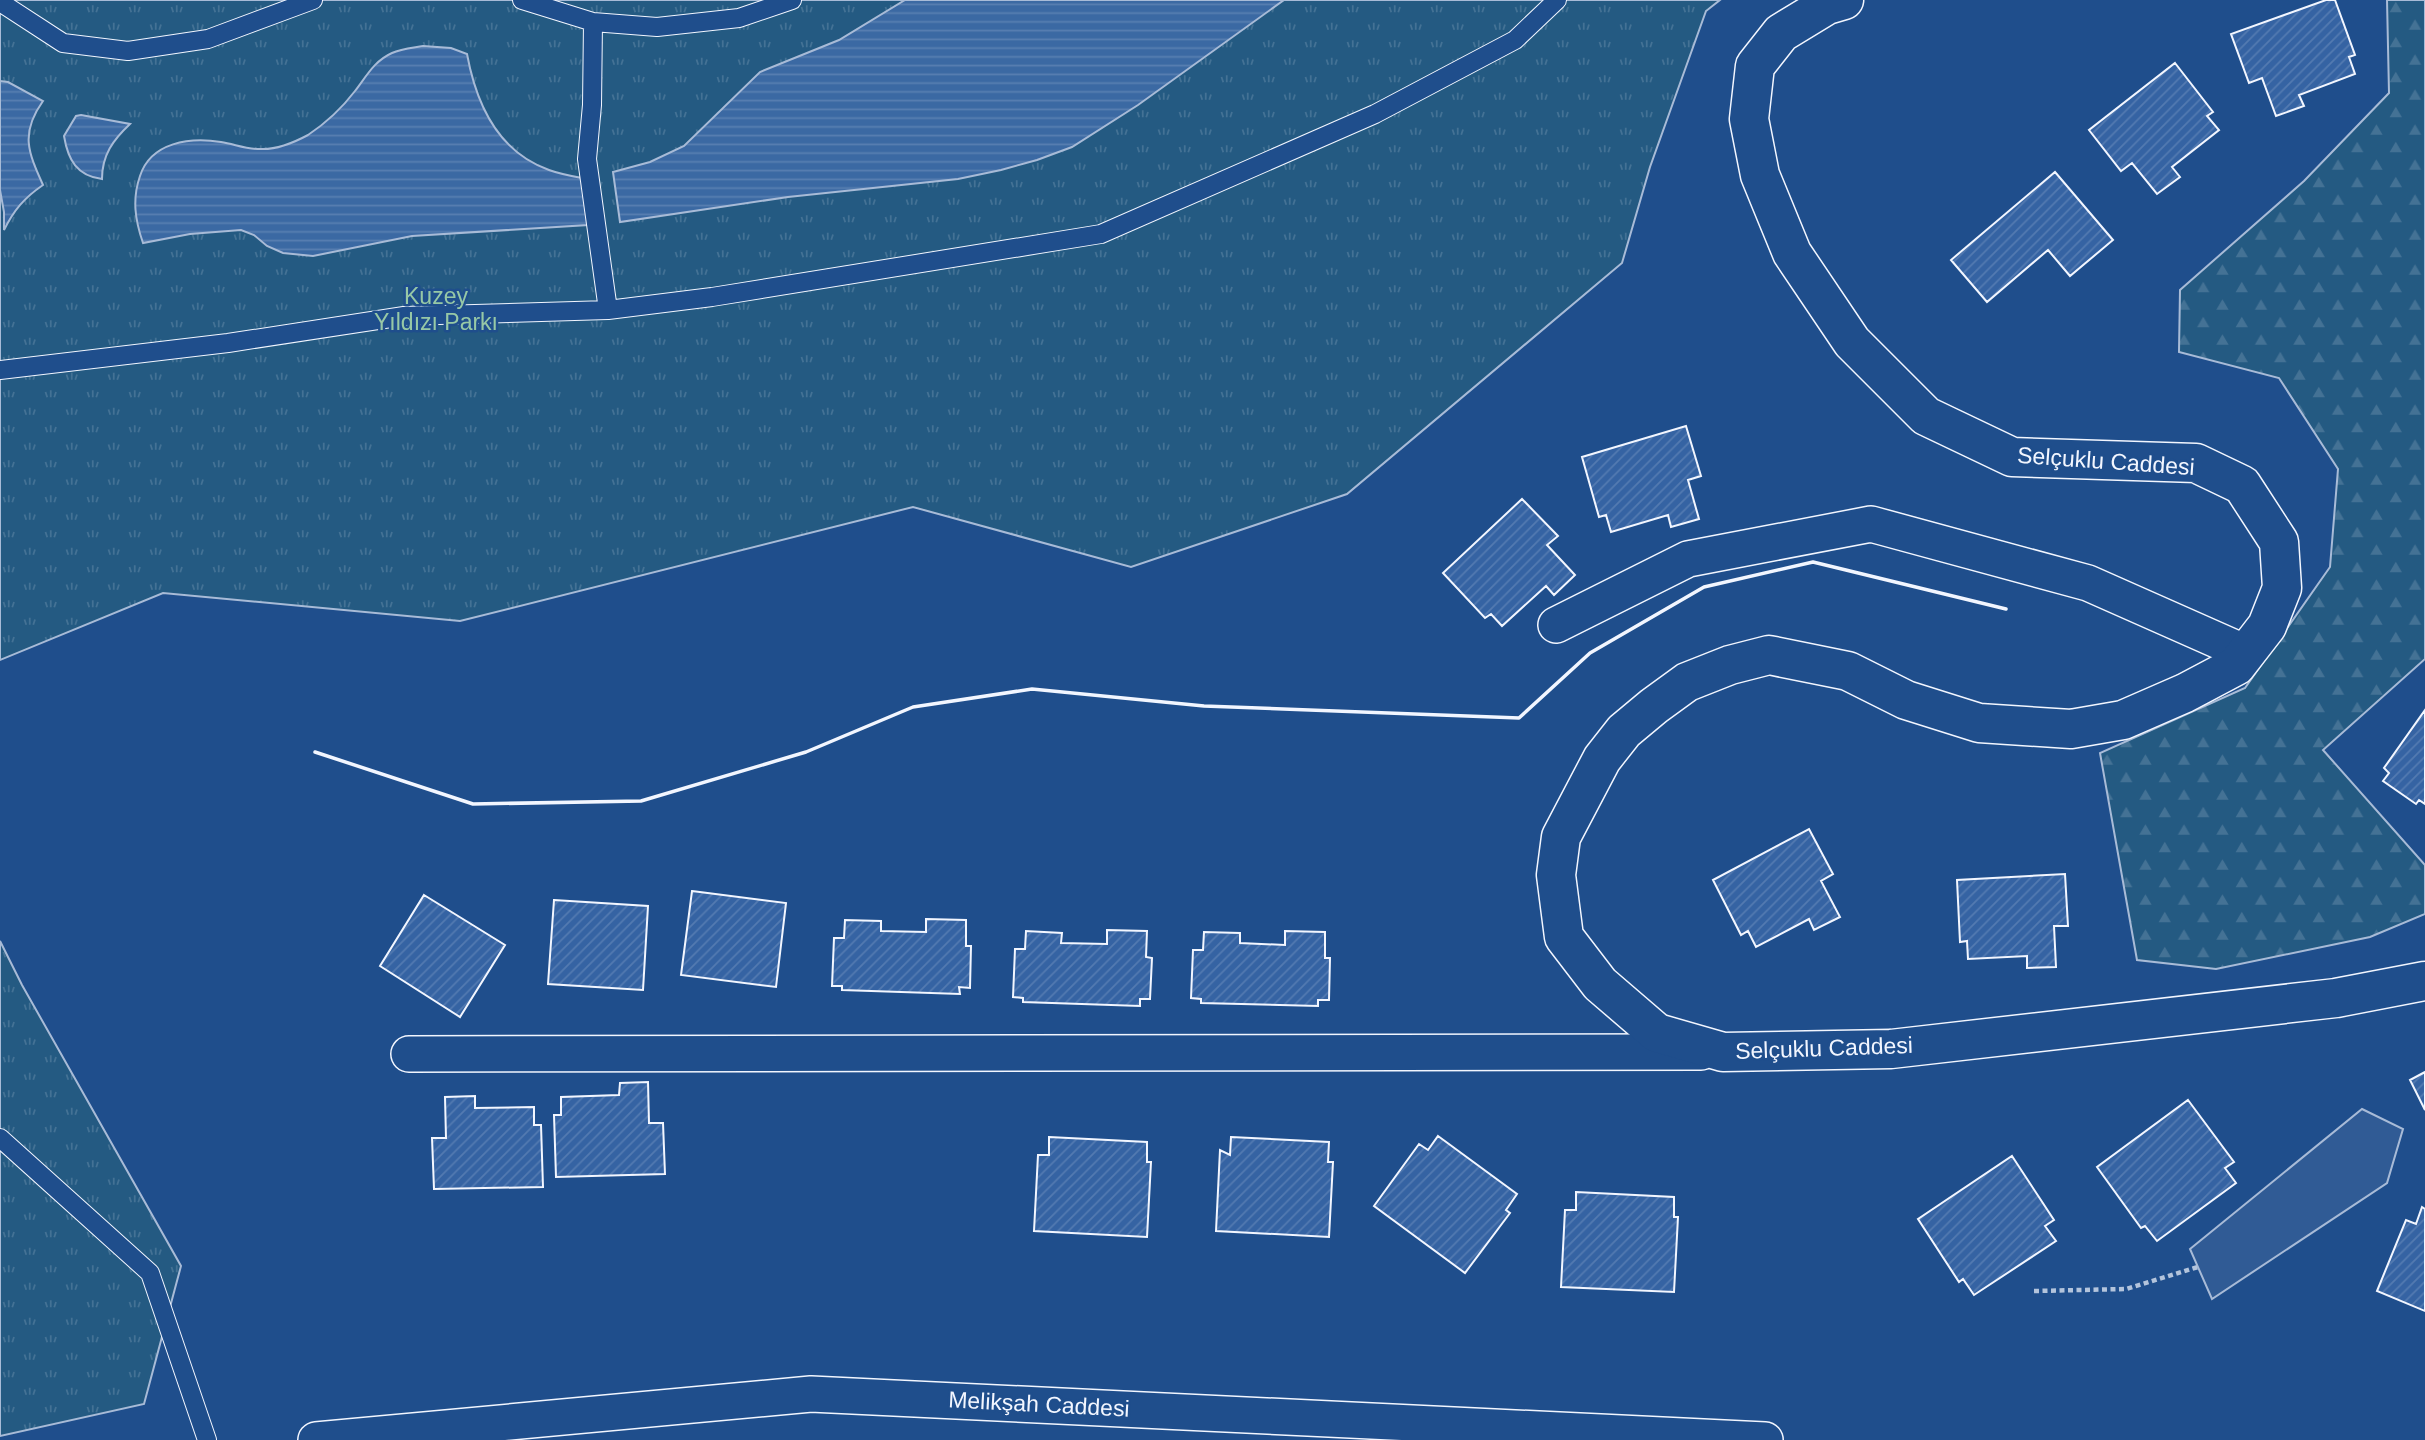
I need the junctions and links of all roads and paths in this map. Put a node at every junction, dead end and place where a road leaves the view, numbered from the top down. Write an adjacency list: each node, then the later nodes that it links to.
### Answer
1 (313, 0): 6 (lane)
2 (522, 0): 7 (lane)
3 (792, 0): 7 (lane)
4 (1557, 0): 8 (lane)
5 (1844, 0): 11 (street, Selçuklu Caddesi)
6 (0, 2)
7 (593, 22): 8 (lane)
8 (608, 310): 9 (lane)
9 (0, 370)
10 (1556, 625): 11 (street)
11 (2246, 653): 13 (street, Selçuklu Caddesi)
12 (2425, 981): 13 (street, Selçuklu Caddesi)
13 (1723, 1052): 14 (street)
14 (409, 1054)
15 (0, 1138): 19 (lane)
16 (2198, 1266): 17 (path)
17 (2034, 1291)
18 (1237, 1427): 20 (street, Melikşah Caddesi); 21 (street, Melikşah Caddesi)
19 (207, 1440)
20 (316, 1440)
21 (1765, 1440)

